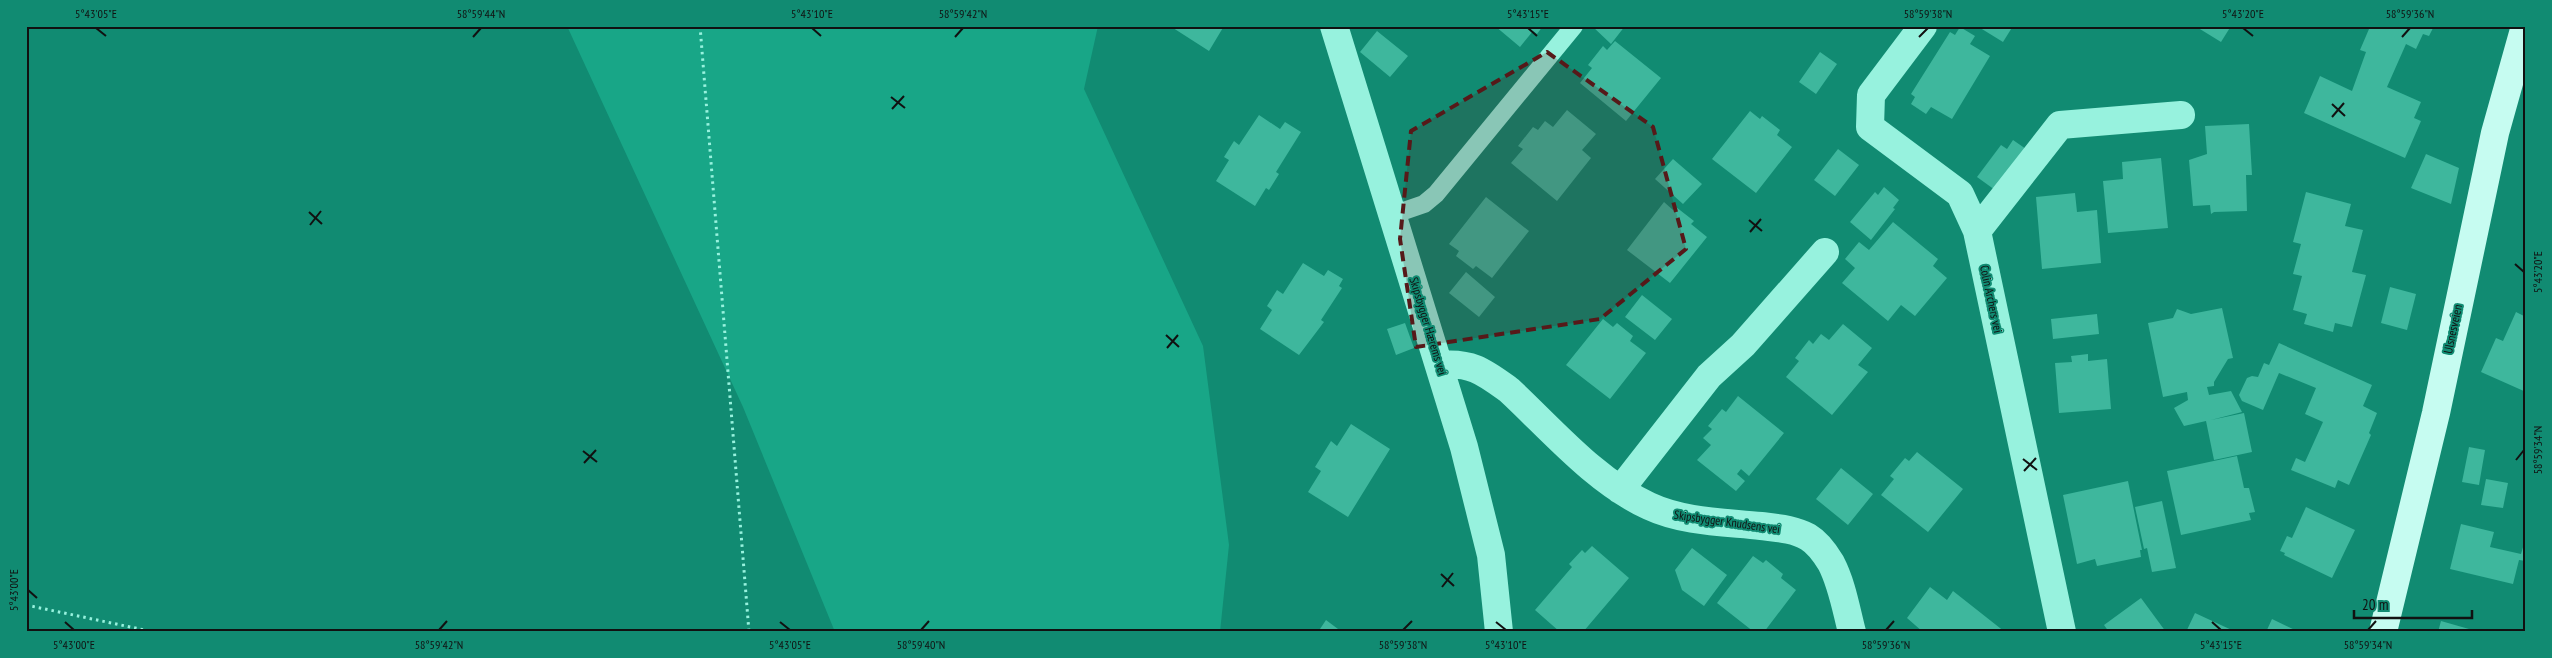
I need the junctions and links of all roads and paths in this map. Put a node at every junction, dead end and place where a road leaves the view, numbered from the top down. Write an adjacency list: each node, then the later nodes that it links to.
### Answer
1 (700, 26): 14 (path)
2 (1334, 26): 7 (street, Skipsbygger Hærems vei)
3 (1574, 26): 7 (lane)
4 (1923, 26): 8 (street, Colin Archers vei)
5 (2525, 26): 18 (street, Ulsnesveien)
6 (2181, 115): 8 (street)
7 (1392, 215): 10 (street, Skipsbygger Hærems vei)
8 (1977, 231): 17 (street, Colin Archers vei)
9 (1825, 252): 11 (street)
10 (1440, 365): 11 (street, Skipsbygger Knudsens vei); 15 (street, Skipsbygger Hærems vei)
11 (1620, 490): 16 (street, Skipsbygger Knudsens vei)
12 (26, 605): 13 (path)
13 (154, 632)
14 (749, 632)
15 (1499, 632)
16 (1852, 632)
17 (2062, 632)
18 (2383, 632)

